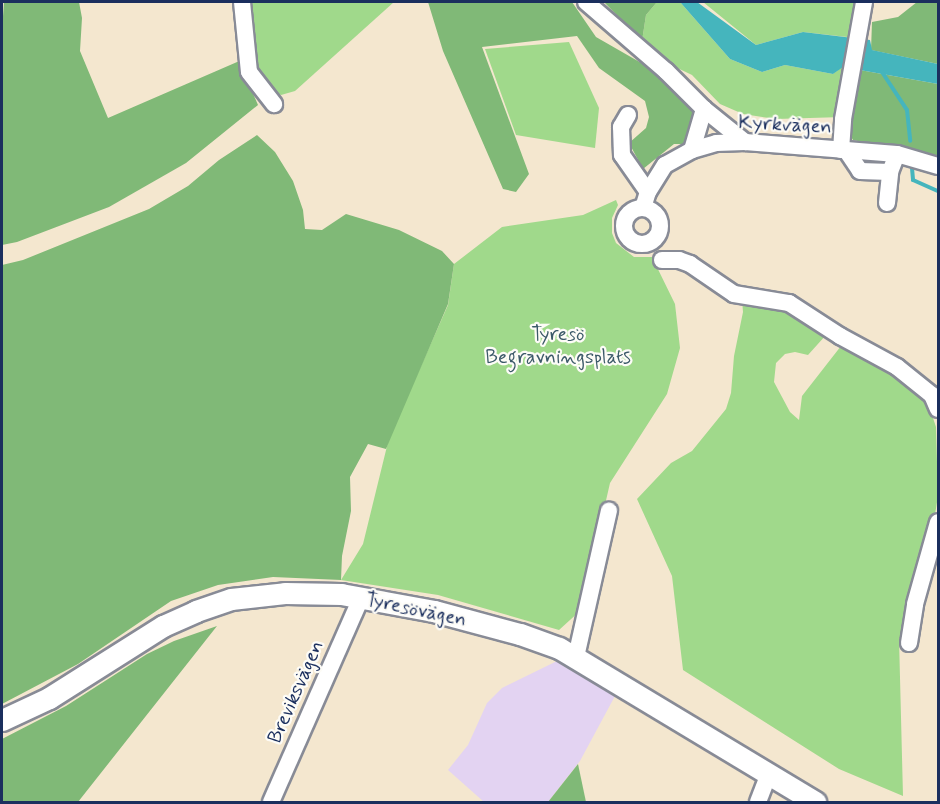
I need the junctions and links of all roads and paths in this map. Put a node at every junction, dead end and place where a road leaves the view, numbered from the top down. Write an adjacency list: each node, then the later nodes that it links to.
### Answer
1 (242, 2): 4 (street)
2 (586, 2): 5 (street)
3 (864, 2): 9 (street)
4 (274, 104)
5 (704, 109): 7 (street); 8 (street)
6 (628, 115): 8 (street, Kyrkvägen)
7 (745, 142): 8 (street, Kyrkvägen); 9 (street, Kyrkvägen)
8 (692, 150)
9 (843, 150): 10 (street, Kyrkvägen); 12 (street)
10 (897, 154): 11 (street, Kyrkvägen); 12 (street)
11 (939, 166)
12 (890, 172): 13 (street)
13 (887, 203)
14 (662, 260): 15 (street)
15 (939, 409)
16 (609, 511): 20 (street)
17 (939, 522): 19 (street)
18 (361, 598): 20 (main road, Tyresövägen); 21 (main road, Tyresövägen); 23 (street, Breviksvägen)
19 (909, 643)
20 (576, 657): 22 (main road, Tyresövägen)
21 (2, 720)
22 (769, 774): 24 (street); 25 (main road, Tyresövägen)
23 (271, 802)
24 (758, 802)
25 (815, 802)

